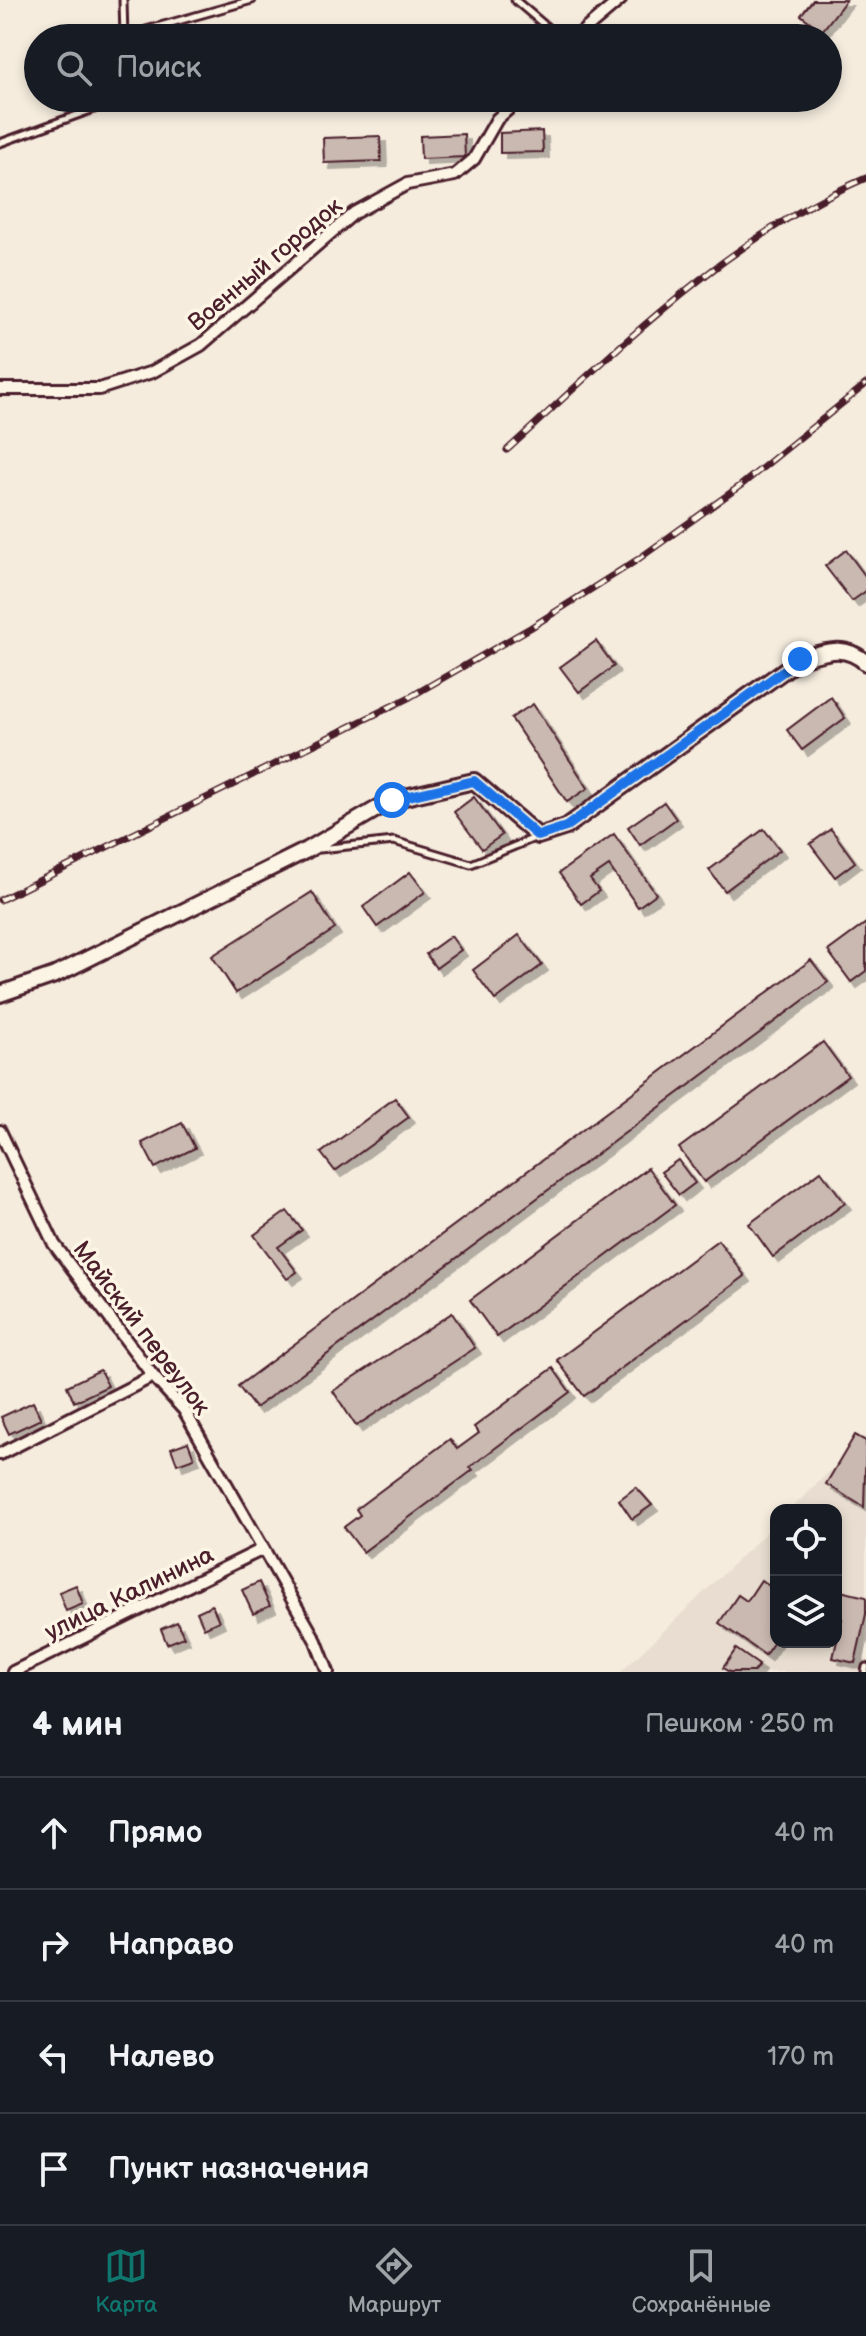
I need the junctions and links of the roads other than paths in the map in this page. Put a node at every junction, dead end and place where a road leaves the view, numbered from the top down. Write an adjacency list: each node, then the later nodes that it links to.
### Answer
1 (123, 0): 5 (lane)
2 (252, 0): 6 (lane)
3 (515, 0): 7 (lane)
4 (620, 0): 8 (street)
5 (124, 24)
6 (167, 24)
7 (543, 24)
8 (592, 24)
9 (85, 112): 11 (lane)
10 (505, 112): 12 (street, Военный городок)
11 (0, 143)
12 (0, 389)
13 (866, 663): 14 (street)
14 (538, 836): 15 (lane); 15 (street)
15 (307, 850): 16 (street)
16 (0, 994)
17 (0, 1131): 18 (street, Майский переулок)
18 (153, 1376): 19 (street); 20 (street, Майский переулок)
19 (0, 1454)
20 (263, 1549): 21 (street, улица Калинина); 22 (street, Майский переулок)
21 (13, 1672)
22 (328, 1672)

